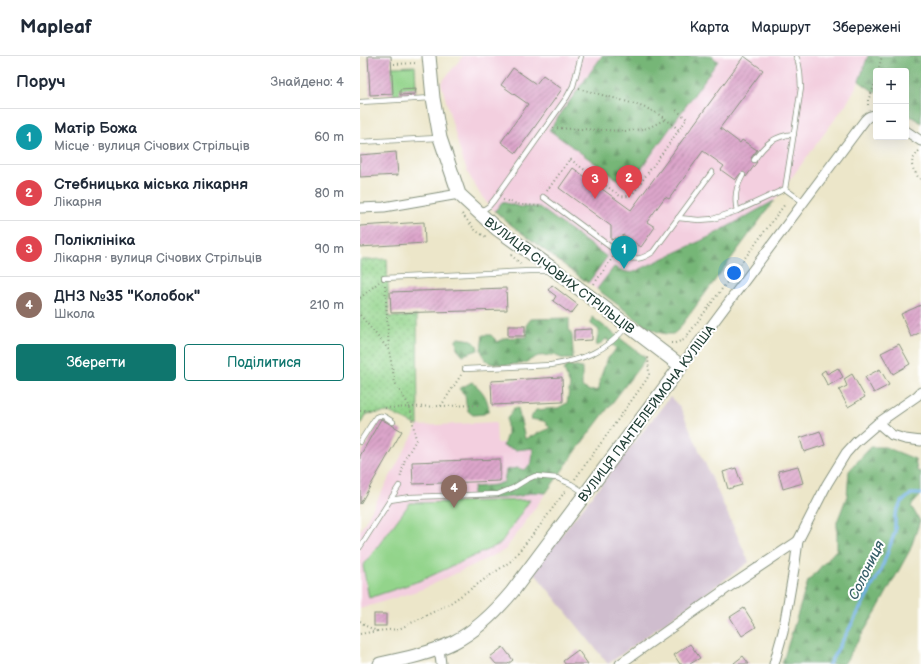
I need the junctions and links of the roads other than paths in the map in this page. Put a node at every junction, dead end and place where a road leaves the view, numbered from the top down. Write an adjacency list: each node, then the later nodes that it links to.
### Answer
1 (429, 56): 4 (street, ВУЛИЦЯ СІЧОВИХ СТРІЛЬЦІВ)
2 (581, 56): 21 (lane)
3 (796, 56): 8 (lane)
4 (433, 98): 5 (lane); 9 (street, ВУЛИЦЯ СІЧОВИХ СТРІЛЬЦІВ)
5 (360, 102)
6 (872, 116): 18 (street, ВУЛИЦЯ ПАНТЕЛЕЙМОНА КУЛІША)
7 (909, 133): 10 (street)
8 (794, 134): 12 (lane); 15 (lane)
9 (440, 138): 11 (lane); 16 (street, ВУЛИЦЯ СІЧОВИХ СТРІЛЬЦІВ)
10 (921, 141)
11 (360, 142)
12 (754, 160)
13 (712, 172): 22 (lane)
14 (743, 175): 20 (lane)
15 (785, 189): 18 (lane); 20 (lane)
16 (459, 194): 19 (street); 21 (street, ВУЛИЦЯ СІЧОВИХ СТРІЛЬЦІВ)
17 (543, 197): 22 (lane)
18 (803, 202): 26 (street, ВУЛИЦЯ ПАНТЕЛЕЙМОНА КУЛІША)
19 (360, 208)
20 (736, 212): 22 (lane)
21 (479, 213): 23 (street, ВУЛИЦЯ СІЧОВИХ СТРІЛЬЦІВ)
22 (678, 218)
23 (556, 271): 24 (lane); 25 (street, ВУЛИЦЯ СІЧОВИХ СТРІЛЬЦІВ)
24 (384, 278)
25 (627, 326): 26 (street, ВУЛИЦЯ СІЧОВИХ СТРІЛЬЦІВ); 27 (lane)
26 (681, 366): 34 (street, ВУЛИЦЯ ПАНТЕЛЕЙМОНА КУЛІША)
27 (465, 369)
28 (921, 392): 30 (street)
29 (393, 422): 32 (lane)
30 (878, 423): 31 (street); 36 (street)
31 (921, 441)
32 (360, 442)
33 (399, 486): 35 (lane)
34 (585, 493): 35 (lane); 38 (street, ВУЛИЦЯ ПАНТЕЛЕЙМОНА КУЛІША)
35 (390, 500): 37 (lane)
36 (798, 541): 41 (street); 42 (street)
37 (360, 547)
38 (439, 648): 39 (street, ВУЛИЦЯ ПАНТЕЛЕЙМОНА КУЛІША); 40 (street)
39 (380, 664)
40 (441, 664)
41 (620, 664)
42 (774, 664)

